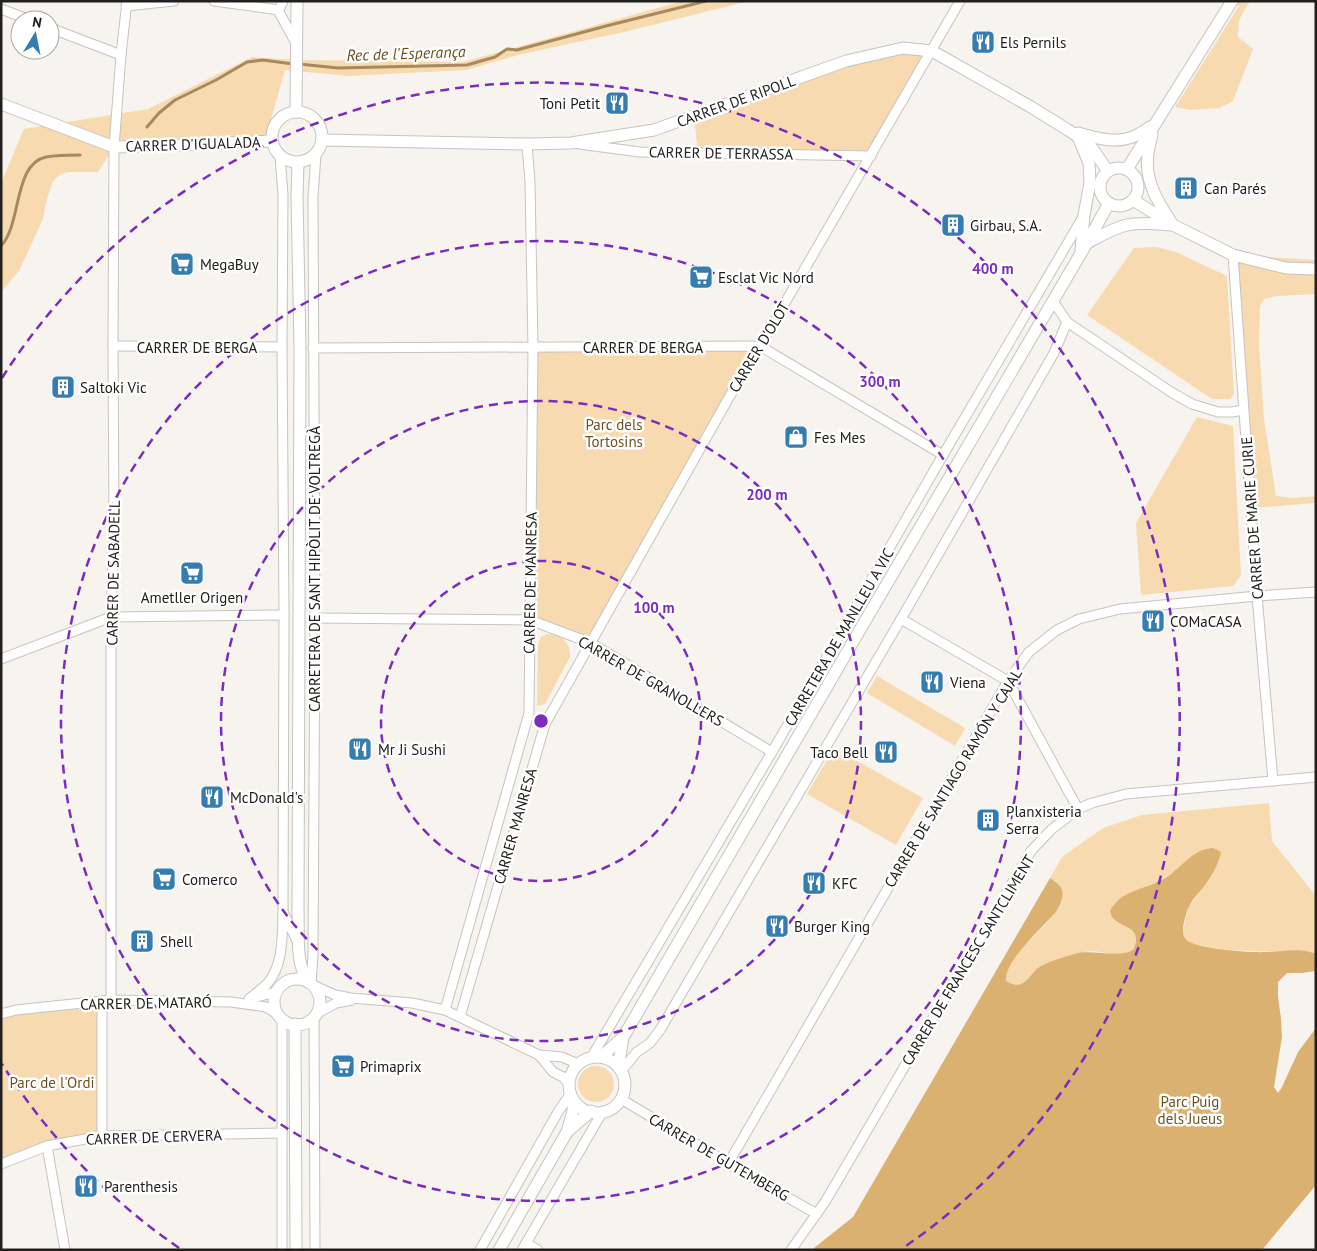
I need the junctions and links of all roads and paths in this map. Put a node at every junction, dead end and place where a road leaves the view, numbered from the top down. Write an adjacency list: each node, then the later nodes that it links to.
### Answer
1 (174, 1): 7 (street)
2 (214, 1): 8 (street)
3 (283, 1): 8 (street)
4 (296, 1): 10 (street)
5 (960, 1): 11 (street, CARRER D'OLOT)
6 (1232, 1): 15 (street)
7 (126, 4): 12 (street, CARRER DE SABADELL)
8 (276, 7): 10 (street)
9 (60, 32): 12 (street)
10 (297, 44): 14 (street)
11 (932, 52): 16 (street, CARRER DE RIPOLL); 20 (street, CARRER DE RIPOLL); 25 (street, CARRER D'OLOT)
12 (121, 55): 22 (street, CARRER DE SABADELL)
13 (1, 104): 22 (street)
14 (296, 112): 18 (street); 19 (street)
15 (1154, 125): 16 (street); 27 (street); 32 (street)
16 (1068, 130): 17 (street, CARRER DE RIPOLL)
17 (1078, 137): 28 (street, CARRER DE RIPOLL); 31 (street, CARRETERA DE MANLLEU A VIC)
18 (322, 140): 21 (street, CARRER DE RIPOLL); 23 (street)
19 (272, 141): 22 (street, CARRER D'IGUALADA); 24 (street)
20 (571, 143): 21 (street, CARRER DE RIPOLL); 25 (street, CARRER DE TERRASSA)
21 (528, 144): 42 (street, CARRER DE MANRESA)
22 (114, 147): 39 (street, CARRER DE SABADELL)
23 (316, 155): 26 (street); 43 (street, CARRETERA DE SANT HIPÒLIT DE VOLTREGÀ)
24 (280, 156): 26 (street); 41 (street, CARRETERA DE SANT HIPÒLIT DE VOLTREGÀ)
25 (870, 156): 40 (street, CARRER D'OLOT)
26 (298, 163): 61 (street, CARRETERA DE SANT HIPÒLIT DE VOLTREGÀ)
27 (1127, 169): 28 (street); 29 (street)
28 (1108, 171): 30 (street)
29 (1133, 200): 30 (street); 32 (street)
30 (1108, 203): 33 (street, CARRETERA DE MANLLEU A VIC)
31 (1084, 214): 34 (street, CARRETERA DE MANLLEU A VIC); 45 (street, CARRETERA DE MANLLEU A VIC)
32 (1173, 225): 33 (street, CARRETERA DE MANLLEU A VIC); 35 (street)
33 (1087, 243): 34 (street, CARRETERA DE MANLLEU A VIC)
34 (1080, 253): 37 (street, CARRETERA DE MANLLEU A VIC)
35 (1233, 255): 36 (street); 44 (street, CARRER DE MARIE CURIE)
36 (1316, 269)
37 (1053, 301): 38 (street); 74 (street, CARRETERA DE MANLLEU A VIC)
38 (1067, 322): 44 (street); 51 (street)
39 (113, 346): 41 (street, CARRER DE BERGA); 49 (street, CARRER DE SABADELL)
40 (760, 346): 42 (street, CARRER DE BERGA); 45 (street); 53 (street, CARRER D'OLOT)
41 (282, 347): 48 (street, CARRETERA DE SANT HIPÒLIT DE VOLTREGÀ)
42 (533, 347): 43 (street, CARRER DE BERGA); 52 (street, CARRER DE MANRESA)
43 (313, 348): 50 (street, CARRETERA DE SANT HIPÒLIT DE VOLTREGÀ)
44 (1243, 410): 47 (street, CARRER DE MARIE CURIE)
45 (943, 455): 56 (street, CARRETERA DE MANLLEU A VIC)
46 (1316, 592): 47 (street, CARRER DE SANTIAGO RAMÓN Y CAJAL)
47 (1257, 596): 55 (street, CARRER DE SANTIAGO RAMÓN Y CAJAL); 58 (street, CARRER DE MARIE CURIE)
48 (284, 615): 49 (street); 60 (street, CARRETERA DE SANT HIPÒLIT DE VOLTREGÀ)
49 (111, 617): 54 (street); 66 (street, CARRER DE SABADELL)
50 (315, 618): 52 (street, CARRER DE GRANOLLERS); 62 (street, CARRETERA DE SANT HIPÒLIT DE VOLTREGÀ)
51 (901, 619): 55 (street); 78 (street)
52 (530, 620): 53 (street, CARRER DE GRANOLLERS); 68 (street, CARRER DE MANRESA)
53 (590, 643): 56 (street, CARRER DE GRANOLLERS); 72 (street, CARRER MANRESA)
54 (1, 659)
55 (1008, 681): 59 (street); 87 (street, CARRER DE SANTIAGO RAMÓN Y CAJAL)
56 (772, 752): 76 (street, CARRETERA DE MANLLEU A VIC)
57 (1316, 777): 58 (street, CARRER DE FRANCESC SANTCLIMENT)
58 (1273, 780): 59 (street, CARRER DE FRANCESC SANTCLIMENT)
59 (1078, 809): 88 (street, CARRER DE FRANCESC SANTCLIMENT)
60 (283, 912): 61 (street, CARRETERA DE SANT HIPÒLIT DE VOLTREGÀ); 64 (street, CARRETERA DE SANT HIPÒLIT DE VOLTREGÀ)
61 (299, 947): 62 (street, CARRETERA DE SANT HIPÒLIT DE VOLTREGÀ); 63 (street, CARRETERA DE SANT HIPÒLIT DE VOLTREGÀ)
62 (311, 984): 63 (street); 65 (street); 70 (street)
63 (279, 988): 64 (street, CARRER DE MATARÓ); 71 (street)
64 (249, 999): 67 (street, CARRER DE MATARÓ)
65 (360, 999): 68 (street); 70 (street)
66 (106, 1001): 67 (street, CARRER DE MATARÓ); 69 (street, CARRER DE MATARÓ); 84 (street, CARRER DE SABADELL)
67 (231, 1002): 71 (street, CARRER DE MATARÓ)
68 (445, 1010): 72 (street)
69 (1, 1014)
70 (315, 1015): 73 (street); 93 (street)
71 (280, 1016): 73 (street); 83 (street)
72 (460, 1017): 75 (street)
73 (295, 1024): 92 (street)
74 (623, 1037): 76 (street, CARRETERA DE MANLLEU A VIC); 78 (street, CARRETERA DE MANLLEU A VIC)
75 (539, 1055): 77 (street); 79 (street)
76 (596, 1057): 77 (street); 78 (street)
77 (578, 1064): 79 (street)
78 (620, 1070): 80 (street)
79 (571, 1092): 81 (street); 82 (street); 94 (street)
80 (620, 1100): 81 (street); 87 (street, CARRER DE GUTEMBERG)
81 (597, 1111): 82 (street); 89 (street)
82 (567, 1132): 95 (street)
83 (282, 1133): 84 (street, CARRER DE CERVERA); 91 (street)
84 (102, 1136): 85 (street, CARRER DE CERVERA)
85 (48, 1146): 86 (street, CARRER DE CERVERA); 90 (street)
86 (1, 1164)
87 (728, 1164): 88 (street, CARRER DE GUTEMBERG)
88 (817, 1214): 97 (street, CARRER DE FRANCESC SANTCLIMENT)
89 (524, 1247): 96 (street)
90 (65, 1250)
91 (282, 1250)
92 (296, 1250)
93 (314, 1250)
94 (480, 1250)
95 (499, 1250)
96 (538, 1250)
97 (791, 1250)

